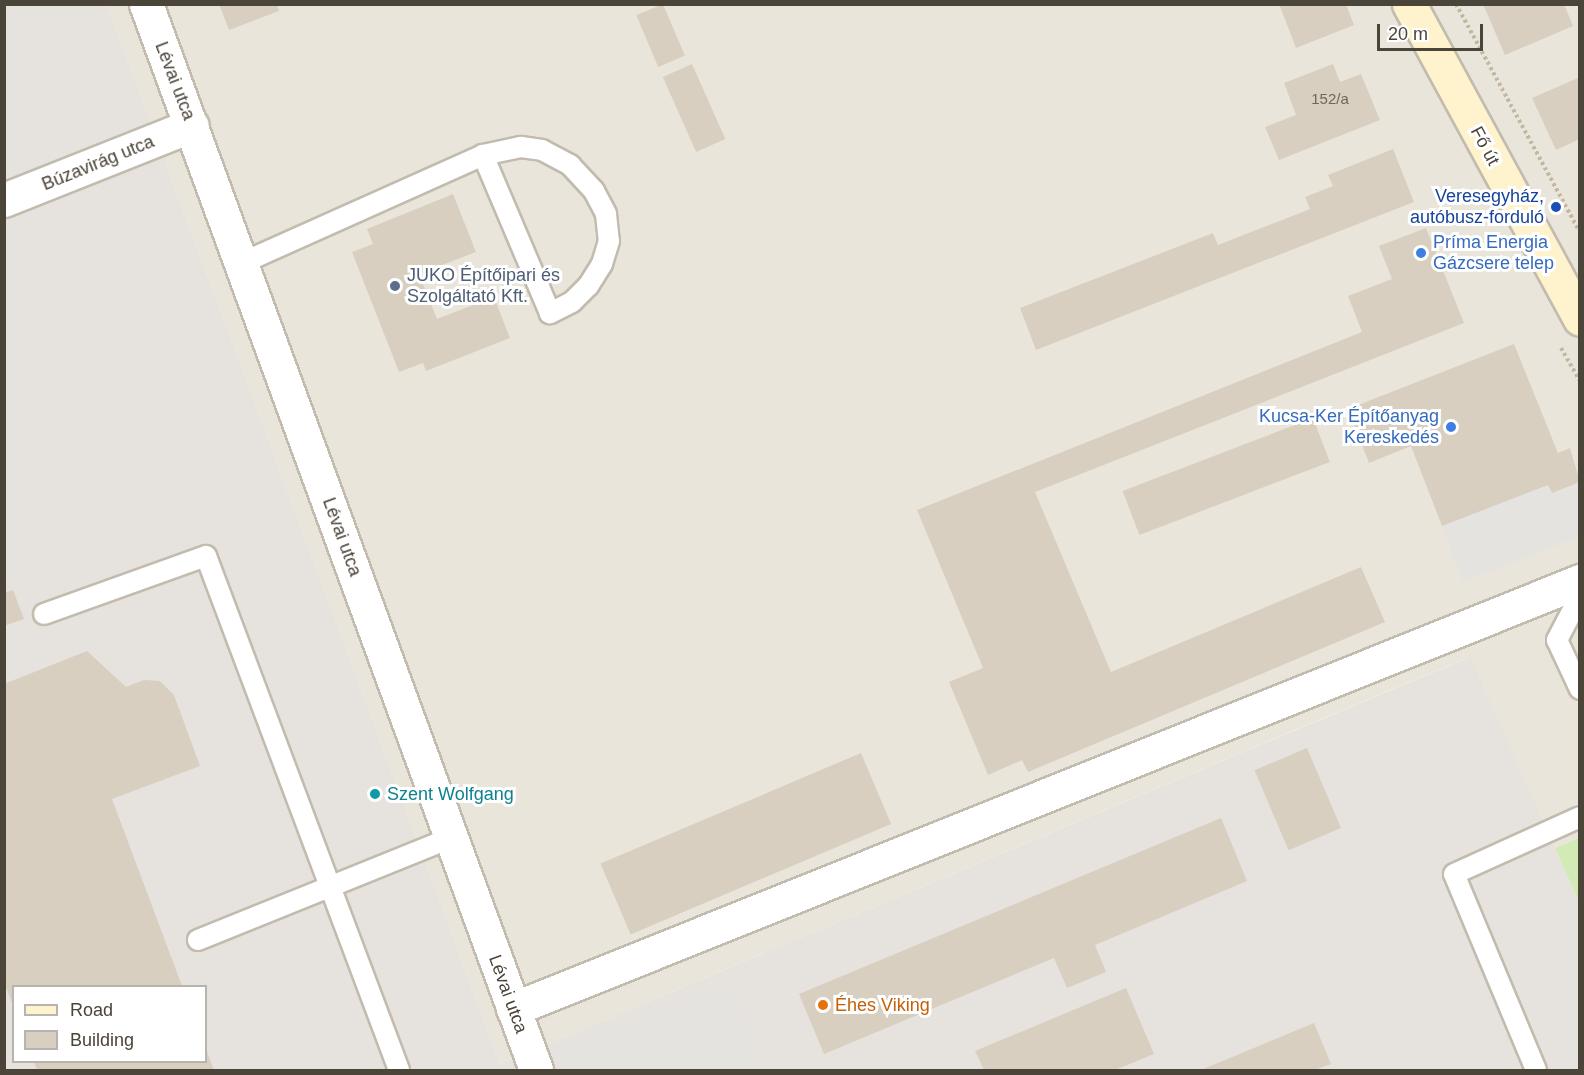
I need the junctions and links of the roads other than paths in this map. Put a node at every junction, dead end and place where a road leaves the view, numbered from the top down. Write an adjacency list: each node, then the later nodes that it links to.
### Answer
1 (146, 4): 3 (street, Lévai utca)
2 (1409, 4): 7 (main road, Fő út)
3 (192, 125): 5 (street, Búzavirág utca); 6 (street, Lévai utca)
4 (483, 155): 4 (lane); 6 (lane)
5 (4, 200)
6 (242, 263): 13 (street, Lévai utca)
7 (1580, 319)
8 (1580, 581): 16 (street)
9 (1580, 596): 11 (lane)
10 (44, 614): 14 (lane)
11 (1580, 689)
12 (1580, 817): 19 (lane)
13 (451, 838): 14 (lane); 16 (street, Lévai utca)
14 (330, 887): 15 (lane); 17 (lane)
15 (198, 940)
16 (513, 1009): 18 (street, Lévai utca)
17 (399, 1071)
18 (536, 1071)
19 (1536, 1071)

